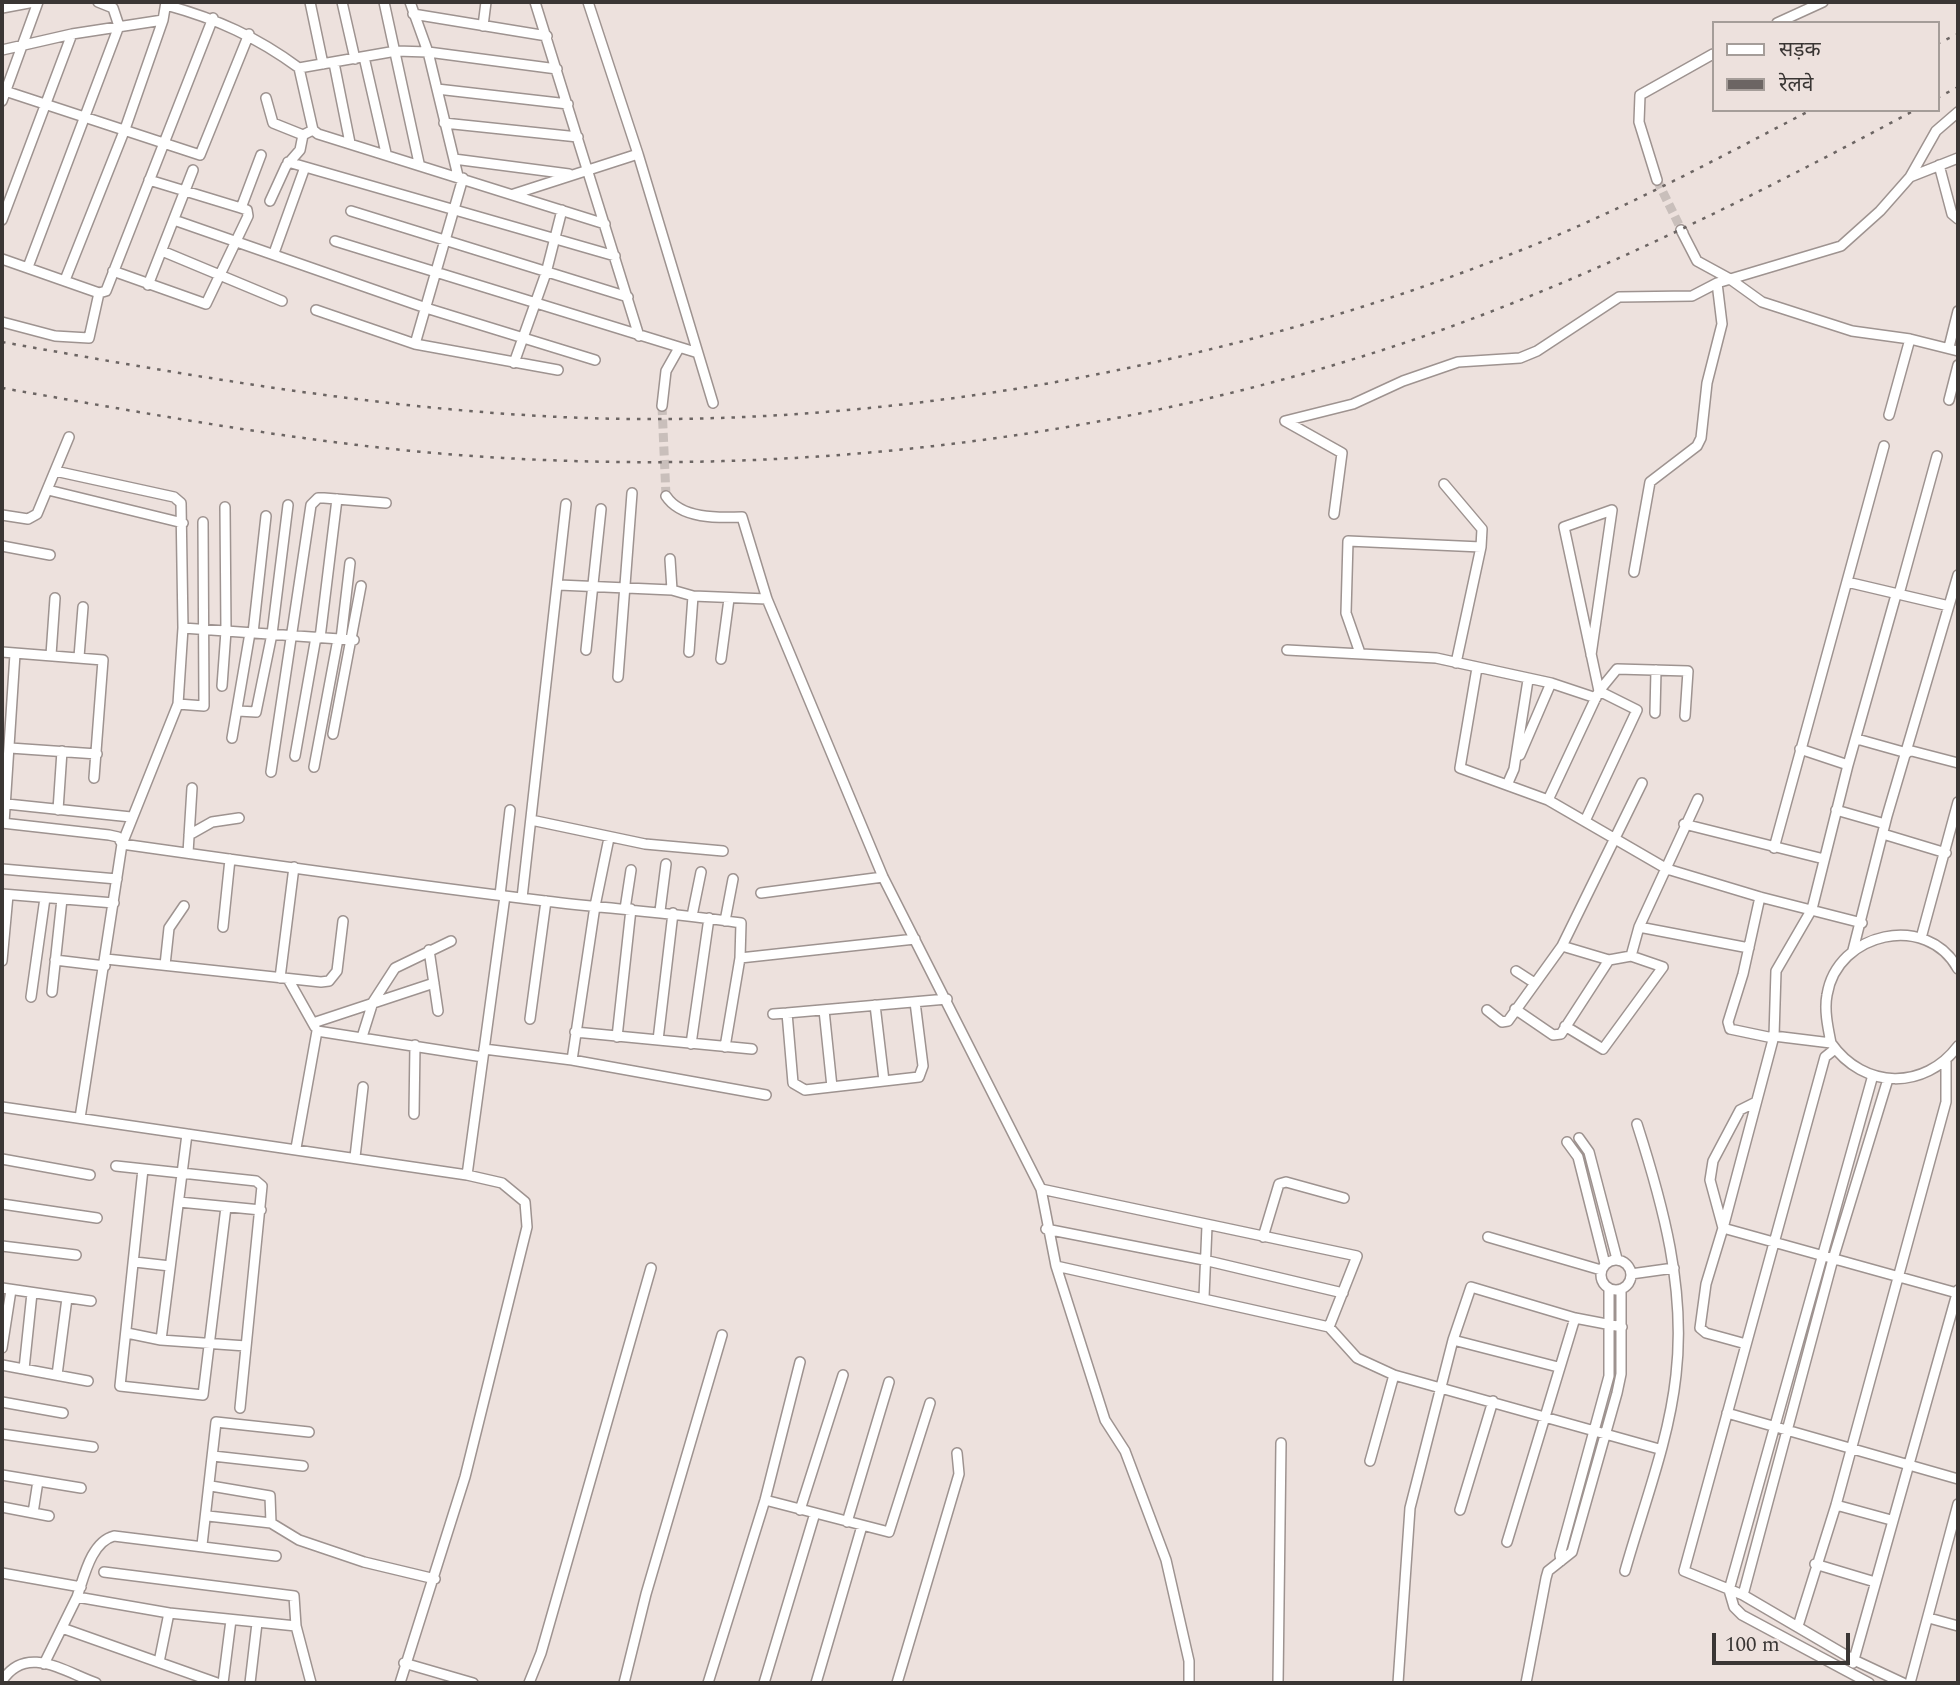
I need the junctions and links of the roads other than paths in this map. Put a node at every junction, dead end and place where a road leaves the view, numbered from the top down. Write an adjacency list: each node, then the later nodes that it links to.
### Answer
1 (36, 2): 12 (street); 22 (street)
2 (98, 2): 17 (street)
3 (310, 2): 28 (street)
4 (342, 2): 27 (street)
5 (384, 2): 24 (street)
6 (410, 2): 13 (street)
7 (486, 2): 18 (street)
8 (535, 2): 21 (street)
9 (588, 2): 47 (street)
10 (1823, 2): 16 (street)
11 (166, 3): 14 (street); 15 (street)
12 (2, 8)
13 (413, 14): 18 (street); 25 (street)
14 (213, 18): 20 (street); 45 (street)
15 (163, 20): 17 (street); 40 (street)
16 (1781, 21)
17 (119, 26): 19 (street); 38 (street)
18 (483, 26): 21 (street)
19 (72, 34): 22 (street); 36 (street)
20 (249, 34): 30 (street); 45 (street)
21 (547, 36): 31 (street)
22 (24, 46): 23 (street); 33 (street)
23 (2, 50)
24 (396, 51): 25 (street); 27 (street); 52 (street)
25 (428, 51): 31 (street); 32 (street)
26 (1712, 55): 61 (street)
27 (360, 58): 29 (street); 46 (street)
28 (323, 64): 29 (street); 30 (street)
29 (334, 64): 44 (street)
30 (299, 68): 41 (street)
31 (557, 69): 35 (street)
32 (437, 89): 35 (street); 39 (street)
33 (3, 94): 36 (street)
34 (266, 98): 42 (street)
35 (568, 104): 43 (street)
36 (48, 105): 38 (street); 70 (street)
37 (1958, 112): 59 (street)
38 (85, 116): 40 (street); 82 (street)
39 (444, 123): 43 (street); 50 (street)
40 (125, 129): 45 (street); 88 (street)
41 (313, 130): 42 (street); 44 (street)
42 (303, 135): 51 (street)
43 (578, 137): 55 (street)
44 (350, 143): 46 (street)
45 (165, 144): 60 (street)
46 (386, 153): 52 (street)
47 (638, 154): 55 (street); 105 (street)
48 (261, 155): 65 (street)
49 (1958, 158): 53 (street)
50 (454, 159): 57 (street); 58 (street)
51 (288, 162): 54 (street); 64 (street)
52 (419, 163): 58 (street)
53 (1939, 165): 59 (street); 69 (street)
54 (304, 167): 68 (street); 79 (street)
55 (588, 169): 57 (street); 72 (street)
56 (193, 170): 62 (street)
57 (571, 174): 63 (street)
58 (461, 177): 63 (street); 68 (street)
59 (1910, 177): 87 (street)
60 (149, 180): 62 (street); 83 (street)
61 (1657, 180)
62 (186, 191): 65 (street); 71 (street)
63 (514, 194): 66 (street)
64 (270, 201)
65 (241, 208): 75 (street)
66 (562, 210): 72 (street); 74 (street)
67 (351, 211): 77 (street)
68 (456, 211): 74 (street); 77 (street)
69 (1958, 219)
70 (2, 220)
71 (174, 220): 75 (street); 78 (street)
72 (605, 224): 80 (street)
73 (1683, 233): 87 (street)
74 (554, 239): 80 (street); 85 (street)
75 (236, 242): 79 (street); 86 (street)
76 (335, 242): 84 (street)
77 (446, 243): 84 (street); 85 (street)
78 (162, 251): 86 (street); 90 (street)
79 (274, 253): 95 (street)
80 (615, 256): 92 (street)
81 (2, 259): 82 (street)
82 (28, 267): 88 (street)
83 (113, 271): 90 (street); 91 (street)
84 (437, 272): 94 (street); 95 (street)
85 (545, 273): 92 (street); 94 (street)
86 (220, 275): 90 (street); 93 (street)
87 (1730, 279): 89 (street); 101 (street)
88 (65, 280): 91 (street)
89 (1717, 283): 128 (street); 138 (street)
90 (148, 285)
91 (99, 293): 98 (street)
92 (628, 297): 100 (street)
93 (282, 301)
94 (536, 302): 99 (street); 100 (street)
95 (426, 308): 99 (street); 102 (street)
96 (316, 310): 102 (street)
97 (1958, 311): 104 (street)
98 (2, 322)
99 (524, 336): 106 (street); 107 (street)
100 (639, 337): 103 (street)
101 (1910, 339): 104 (street); 113 (street)
102 (415, 344): 107 (street)
103 (680, 348): 105 (street); 112 (street)
104 (1954, 349)
105 (695, 352): 111 (street)
106 (595, 360)
107 (514, 363): 109 (street)
108 (1958, 365): 110 (street)
109 (558, 370)
110 (1949, 400)
111 (713, 403)
112 (662, 406)
113 (1889, 415)
114 (69, 437): 117 (street)
115 (1884, 446): 140 (street)
116 (1937, 456): 146 (street)
117 (55, 471): 119 (street); 132 (street)
118 (1444, 484): 134 (street)
119 (48, 489): 129 (street); 132 (street)
120 (632, 493): 144 (street)
121 (666, 496): 150 (street)
122 (337, 499): 123 (street); 158 (street); 159 (street)
123 (386, 503)
124 (566, 504): 141 (street)
125 (288, 505): 157 (street)
126 (225, 507): 155 (street)
127 (601, 509): 143 (street)
128 (1334, 514)
129 (2, 515)
130 (266, 516): 156 (street)
131 (203, 522): 154 (street)
132 (183, 523): 153 (street)
133 (2, 546): 135 (street)
134 (1481, 547): 166 (street); 172 (street)
135 (50, 555)
136 (670, 559): 145 (street)
137 (350, 563): 160 (street)
138 (1634, 572)
139 (1958, 575): 152 (street)
140 (1847, 582): 146 (street); 188 (street)
141 (559, 585): 143 (street); 211 (street)
142 (362, 586): 161 (street)
143 (593, 588): 144 (street); 162 (street)
144 (625, 590): 145 (street); 175 (street)
145 (672, 590): 147 (street)
146 (1898, 595): 152 (street); 186 (street)
147 (693, 596): 149 (street); 165 (street)
148 (55, 598): 168 (street)
149 (729, 598): 150 (street); 171 (street)
150 (767, 599): 232 (street)
151 (83, 607): 170 (street)
152 (1952, 609): 190 (street)
153 (183, 628): 154 (street); 180 (street)
154 (205, 629): 155 (street); 180 (street)
155 (226, 631): 156 (street); 178 (street)
156 (252, 633): 157 (street); 181 (street)
157 (272, 634): 158 (street); 181 (street)
158 (294, 636): 159 (street); 197 (street)
159 (318, 637): 160 (street); 192 (street)
160 (340, 639): 161 (street); 195 (street)
161 (354, 640): 184 (street)
162 (586, 650)
163 (1287, 650): 166 (street)
164 (2, 652): 167 (street)
165 (688, 652)
166 (1360, 653): 172 (street)
167 (15, 654): 168 (street); 187 (street)
168 (51, 655): 170 (street)
169 (1591, 655): 169 (street); 179 (street)
170 (79, 657): 191 (street)
171 (721, 659)
172 (1456, 663): 173 (street)
173 (1476, 668): 176 (street); 200 (street)
174 (1656, 670): 179 (street); 182 (street); 183 (street)
175 (618, 677)
176 (1528, 680): 177 (street); 196 (street)
177 (1551, 683): 179 (street); 196 (street)
178 (222, 686)
179 (1597, 695): 203 (street); 212 (street)
180 (178, 704): 209 (street)
181 (237, 711): 185 (street)
182 (1655, 713)
183 (1685, 716)
184 (333, 734)
185 (232, 738)
186 (1857, 739): 190 (street); 194 (street)
187 (10, 748): 189 (street); 205 (street)
188 (1800, 748): 194 (street); 220 (street)
189 (62, 751): 191 (street); 206 (street)
190 (1907, 751): 193 (street); 215 (street)
191 (97, 754): 198 (street)
192 (295, 756)
193 (1958, 763)
194 (1848, 765): 208 (street)
195 (314, 767)
196 (1514, 769): 200 (street)
197 (271, 772)
198 (94, 778)
199 (1642, 783): 218 (street)
200 (1507, 785): 203 (street)
201 (192, 788): 216 (street)
202 (1698, 799): 214 (street)
203 (1548, 800): 212 (street)
204 (1958, 802): 223 (street)
205 (7, 804): 206 (street); 213 (street)
206 (58, 810): 209 (street)
207 (510, 810): 237 (street)
208 (1836, 810): 215 (street); 225 (street)
209 (131, 817): 219 (street)
210 (239, 818): 216 (street)
211 (531, 820): 217 (street); 240 (street)
212 (1585, 821): 218 (street)
213 (3, 823): 219 (street)
214 (1684, 824): 220 (street); 229 (street)
215 (1884, 829): 223 (street); 254 (street)
216 (189, 835): 222 (street)
217 (609, 838): 221 (street); 245 (street)
218 (1613, 840): 229 (street); 260 (street)
219 (122, 844): 222 (street); 233 (street)
220 (1774, 848): 225 (street)
221 (723, 851)
222 (188, 853): 224 (street)
223 (1945, 853): 257 (street)
224 (230, 859): 227 (street); 255 (street)
225 (1824, 859): 247 (street)
226 (666, 864): 248 (street)
227 (294, 867): 237 (street); 273 (street)
228 (2, 869): 233 (street)
229 (1667, 869): 238 (street); 256 (street)
230 (631, 870): 246 (street)
231 (701, 872): 250 (street)
232 (883, 877): 235 (street); 258 (street)
233 (117, 879): 243 (street)
234 (733, 879): 253 (street)
235 (761, 892)
236 (5, 895): 239 (street); 268 (street)
237 (503, 895): 240 (street); 302 (street)
238 (1760, 897): 247 (street); 261 (street)
239 (45, 898): 241 (street); 277 (street)
240 (522, 898): 242 (street)
241 (62, 899): 243 (street); 266 (street)
242 (546, 901): 245 (street); 288 (street)
243 (114, 904): 269 (street)
244 (184, 906): 270 (street)
245 (595, 906): 246 (street); 291 (street)
246 (628, 909): 248 (street); 293 (street)
247 (1812, 909): 254 (street); 294 (street)
248 (660, 911): 249 (street)
249 (673, 913): 250 (street); 295 (street)
250 (692, 916): 251 (street)
251 (709, 918): 253 (street); 296 (street)
252 (342, 921): 273 (street)
253 (724, 921): 265 (street)
254 (1862, 923): 263 (street)
255 (223, 927)
256 (1639, 927): 261 (street); 264 (street)
257 (1921, 938): 263 (street); 271 (street)
258 (915, 939): 265 (street); 278 (street)
259 (451, 941): 262 (street)
260 (1562, 946): 267 (street); 274 (street)
261 (1749, 948): 294 (street)
262 (429, 950): 275 (street); 279 (street)
263 (1853, 950): 298 (street)
264 (1631, 956): 267 (street); 289 (street)
265 (740, 958): 300 (street)
266 (55, 960): 269 (street); 276 (street)
267 (1609, 960): 289 (street)
268 (2, 961)
269 (106, 962): 270 (street); 316 (street)
270 (165, 965): 273 (street)
271 (1958, 969)
272 (1516, 971): 274 (street)
273 (284, 978): 290 (street)
274 (1533, 982): 282 (street)
275 (434, 983): 279 (street); 285 (street)
276 (52, 992)
277 (31, 997)
278 (947, 999): 280 (street); 329 (street)
279 (373, 1002): 290 (street); 292 (street)
280 (915, 1002): 281 (street); 307 (street)
281 (875, 1005): 283 (street); 307 (street)
282 (1515, 1009): 284 (street); 289 (street)
283 (824, 1010): 286 (street); 309 (street)
284 (1487, 1010)
285 (438, 1011)
286 (787, 1013): 287 (street); 309 (street)
287 (773, 1014)
288 (530, 1019)
289 (1565, 1026)
290 (315, 1027): 292 (street); 321 (street)
291 (575, 1032): 293 (street); 303 (street)
292 (362, 1037): 297 (street)
293 (617, 1037): 295 (street)
294 (1773, 1037): 298 (street); 311 (street)
295 (658, 1040): 296 (street)
296 (691, 1044): 300 (street)
297 (415, 1045): 302 (street); 315 (street)
298 (1833, 1046): 305 (street); 341 (street)
299 (1958, 1046): 304 (street)
300 (725, 1047): 301 (street)
301 (752, 1049)
302 (484, 1053): 303 (street); 328 (street)
303 (572, 1060): 310 (street)
304 (1946, 1062): 306 (street); 312 (street)
305 (1872, 1075): 306 (street); 344 (street)
306 (1888, 1079): 346 (street)
307 (884, 1081): 309 (street)
308 (363, 1087): 322 (street)
309 (832, 1087)
310 (766, 1095)
311 (1756, 1102): 337 (street); 337 (street)
312 (1946, 1102): 313 (street); 355 (street)
313 (1958, 1104)
314 (2, 1108): 316 (street)
315 (414, 1114)
316 (80, 1118): 318 (street)
317 (1637, 1124): 353 (street)
318 (187, 1134): 321 (street); 326 (street)
319 (1579, 1138): 345 (street)
320 (1567, 1142): 351 (street)
321 (296, 1148): 322 (street)
322 (355, 1157): 328 (street)
323 (2, 1159): 327 (street)
324 (116, 1166): 325 (street)
325 (143, 1169): 326 (street); 348 (street)
326 (183, 1173): 331 (street); 334 (street)
327 (90, 1175)
328 (467, 1175): 438 (street)
329 (1041, 1189): 336 (street); 338 (street)
330 (1344, 1198): 339 (street)
331 (179, 1202): 333 (street); 349 (street)
332 (2, 1204): 335 (street)
333 (226, 1207): 334 (street); 373 (street)
334 (261, 1210): 375 (street)
335 (97, 1218)
336 (1207, 1226): 339 (street); 347 (street)
337 (1723, 1228): 341 (street); 374 (street)
338 (1046, 1229): 347 (street); 350 (street)
339 (1264, 1237): 361 (street)
340 (1488, 1237): 351 (street)
341 (1775, 1244): 344 (street); 374 (street)
342 (2, 1246): 343 (street)
343 (76, 1255)
344 (1822, 1256): 346 (street); 394 (street)
345 (1618, 1259): 351 (street); 354 (street)
346 (1833, 1259): 355 (street); 395 (street)
347 (1203, 1260): 361 (street); 362 (street)
348 (135, 1262): 349 (street); 369 (street)
349 (170, 1266): 371 (street)
350 (1056, 1266): 362 (street); 473 (street)
351 (1603, 1267): 357 (street)
352 (651, 1268): 467 (street)
353 (1674, 1268): 354 (street); 403 (street)
354 (1631, 1274): 358 (street)
355 (1898, 1276): 359 (street); 402 (street)
356 (7, 1289): 360 (street); 376 (street)
357 (1609, 1289): 358 (street); 366 (street)
358 (1621, 1289): 368 (street)
359 (1958, 1291): 407 (street)
360 (32, 1293): 363 (street); 380 (street)
361 (1343, 1293): 367 (street)
362 (1204, 1297): 367 (street)
363 (67, 1298): 364 (street); 381 (street)
364 (91, 1301)
365 (1575, 1318): 366 (street); 372 (street); 379 (street)
366 (1611, 1326): 368 (street); 397 (street)
367 (1329, 1327): 383 (street)
368 (1622, 1327): 399 (street)
369 (127, 1333): 371 (street); 373 (street)
370 (722, 1335): 468 (street)
371 (161, 1340): 373 (street)
372 (1453, 1340): 379 (street); 386 (street)
373 (212, 1343): 375 (street)
374 (1746, 1344): 392 (street)
375 (246, 1346): 390 (street)
376 (2, 1348)
377 (800, 1362): 414 (street)
378 (2, 1365): 380 (street)
379 (1558, 1367): 393 (street)
380 (24, 1369): 381 (street)
381 (57, 1375): 384 (street)
382 (843, 1375): 418 (street)
383 (1394, 1375): 386 (street); 406 (street)
384 (88, 1381)
385 (889, 1382): 425 (street)
386 (1441, 1387): 387 (street); 475 (street)
387 (1493, 1401): 393 (street); 419 (street)
388 (2, 1402): 391 (street)
389 (930, 1403): 427 (street)
390 (240, 1408)
391 (63, 1413)
392 (1727, 1413): 394 (street); 441 (street)
393 (1544, 1417): 397 (street); 428 (street)
394 (1775, 1426): 395 (street); 441 (street)
395 (1789, 1429): 402 (street); 442 (street)
396 (309, 1432): 405 (street)
397 (1594, 1432): 399 (street); 433 (street)
398 (2, 1434): 401 (street)
399 (1605, 1435): 403 (street); 433 (street)
400 (1281, 1443): 474 (street)
401 (93, 1447)
402 (1853, 1447): 407 (street); 416 (street)
403 (1659, 1449): 435 (street)
404 (957, 1453): 472 (street)
405 (213, 1456): 408 (street); 412 (street)
406 (1370, 1461)
407 (1910, 1464): 410 (street); 424 (street)
408 (303, 1466)
409 (2, 1475): 411 (street)
410 (1958, 1479)
411 (38, 1481): 413 (street); 420 (street)
412 (211, 1486): 423 (street); 426 (street)
413 (81, 1488)
414 (765, 1500): 418 (street); 469 (street)
415 (1958, 1504): 429 (street)
416 (1836, 1505): 424 (street); 434 (street)
417 (2, 1507): 420 (street)
418 (800, 1510): 421 (street)
419 (1460, 1510)
420 (33, 1513): 422 (street)
421 (815, 1513): 425 (street); 470 (street)
422 (49, 1516)
423 (208, 1516): 426 (street); 430 (street)
424 (1891, 1520): 439 (street)
425 (847, 1522): 427 (street)
426 (271, 1523): 438 (street)
427 (862, 1526): 471 (street)
428 (1507, 1542)
429 (1947, 1543): 431 (street); 445 (street)
430 (202, 1545): 432 (street); 440 (street)
431 (1958, 1546)
432 (276, 1556)
433 (1561, 1561): 476 (street)
434 (1815, 1564): 439 (street); 449 (street)
435 (1625, 1571)
436 (104, 1572): 448 (street)
437 (2, 1573): 440 (street)
438 (435, 1579): 454 (street)
439 (1875, 1582): 452 (street)
440 (81, 1587): 443 (street)
441 (1729, 1590): 442 (street); 456 (street)
442 (1744, 1595): 449 (street)
443 (77, 1597): 444 (street); 451 (street)
444 (169, 1613): 446 (street); 453 (street)
445 (1929, 1618): 450 (street); 479 (street)
446 (231, 1620): 447 (street); 461 (street)
447 (257, 1623): 448 (street); 462 (street)
448 (296, 1626): 463 (street)
449 (1798, 1626): 452 (street)
450 (1958, 1626)
451 (62, 1628): 453 (street); 455 (street)
452 (1854, 1660): 456 (street); 478 (street)
453 (159, 1662): 460 (street)
454 (404, 1663): 457 (street); 464 (street)
455 (44, 1664): 458 (street); 459 (street)
456 (1849, 1672): 477 (street)
457 (442, 1673): 465 (street); 466 (street)
458 (2, 1681)
459 (96, 1683)
460 (217, 1683)
461 (223, 1683)
462 (250, 1683)
463 (311, 1683)
464 (400, 1683)
465 (439, 1683)
466 (472, 1683)
467 (529, 1683)
468 (624, 1683)
469 (708, 1683)
470 (764, 1683)
471 (816, 1683)
472 (897, 1683)
473 (1189, 1683)
474 (1279, 1683)
475 (1398, 1683)
476 (1526, 1683)
477 (1869, 1683)
478 (1903, 1683)
479 (1910, 1683)

